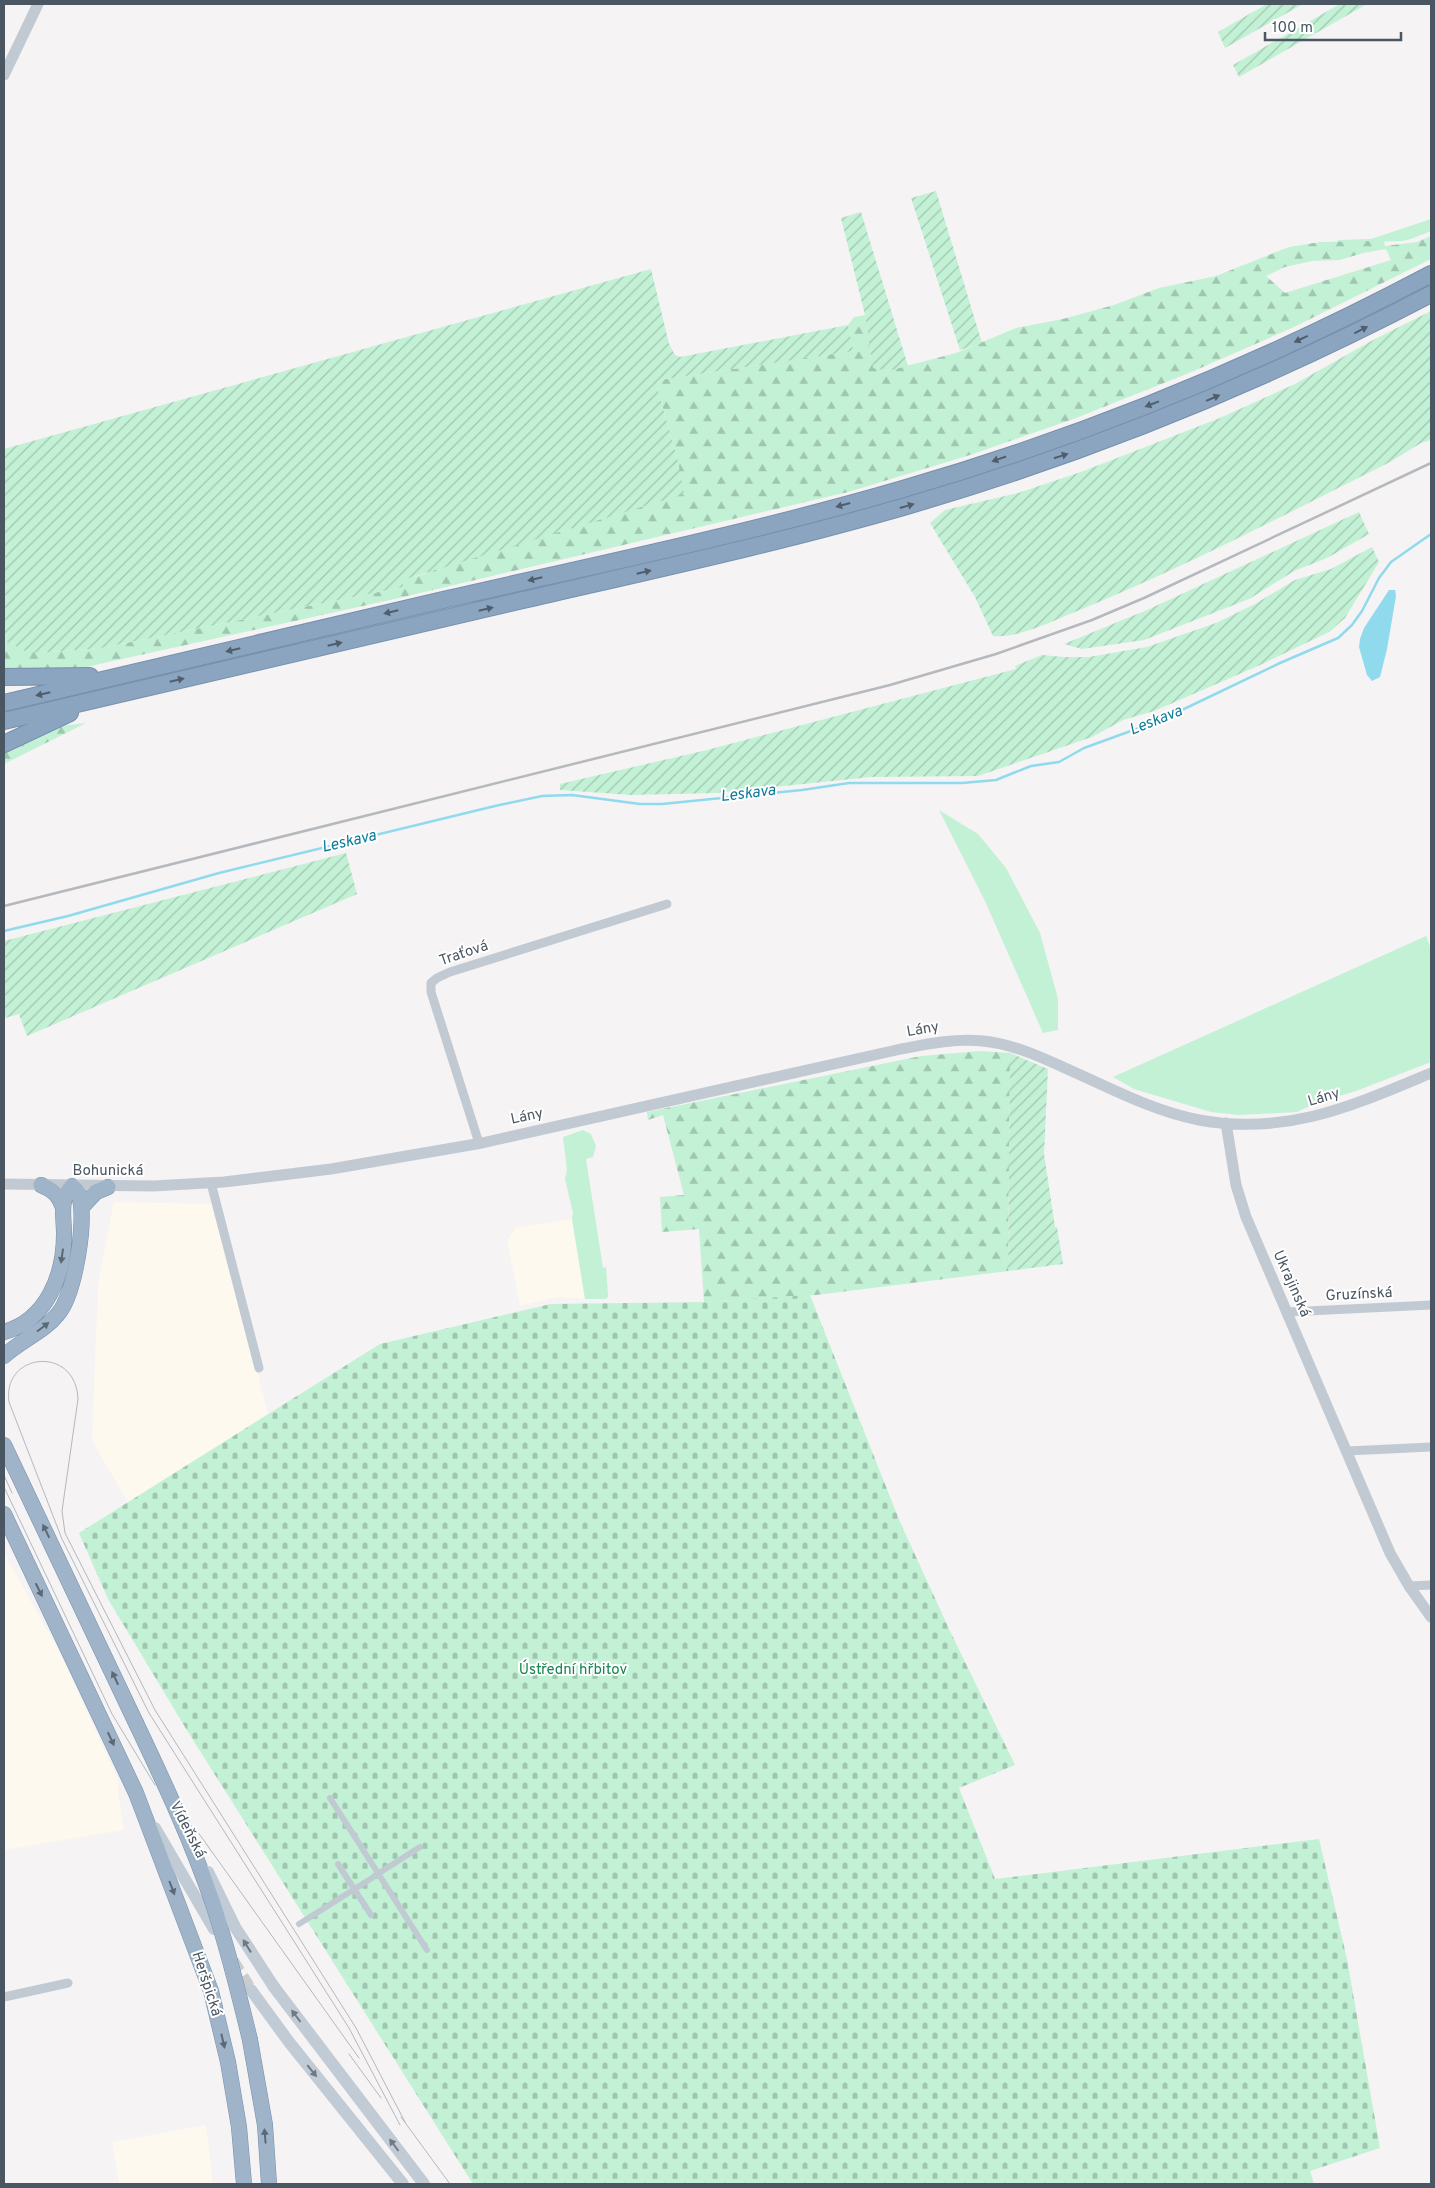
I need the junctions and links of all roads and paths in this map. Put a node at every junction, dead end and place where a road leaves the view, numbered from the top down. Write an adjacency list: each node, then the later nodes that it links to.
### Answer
1 (38, 4): 2 (street)
2 (4, 75)
3 (1431, 274): 5 (highway, one-way to 5)
4 (1431, 294): 7 (highway, one-way to 4)
5 (125, 675): 6 (highway); 8 (highway, one-way to 8)
6 (4, 677)
7 (130, 691): 9 (highway); 10 (highway)
8 (4, 703)
9 (4, 720)
10 (4, 744)
11 (667, 904): 14 (street, Traťová)
12 (1431, 1073): 13 (street, Lány)
13 (1226, 1123): 14 (street, Lány); 24 (street, Ukrajinská)
14 (479, 1143): 15 (street, Lány)
15 (408, 1157): 16 (street, Bohunická)
16 (211, 1183): 20 (street, Bohunická); 27 (street)
17 (4, 1184): 18 (street, Bohunická)
18 (41, 1185): 19 (street, Bohunická); 22 (highway)
19 (72, 1186): 20 (street, Bohunická); 21 (highway); 22 (highway)
20 (108, 1187): 21 (highway)
21 (82, 1207): 26 (highway, one-way to 21)
22 (62, 1208): 25 (highway, one-way to 25)
23 (1431, 1304): 24 (street, Gruzínská)
24 (1288, 1312): 30 (street, Ukrajinská)
25 (4, 1332)
26 (4, 1356)
27 (259, 1368)
28 (4, 1445): 37 (highway, Vídeňská, one-way to 28, bridge)
29 (1431, 1447): 30 (street)
30 (1347, 1451): 33 (street, Ukrajinská)
31 (4, 1514): 35 (highway, Vídeňská, one-way to 35)
32 (1431, 1585): 33 (street)
33 (1409, 1586): 34 (street, Ukrajinská)
34 (1431, 1617)
35 (136, 1793): 44 (main road, Vídeňská); 49 (highway, Heršpická, one-way to 49)
36 (330, 1798): 40 (street)
37 (174, 1805): 50 (highway, Heršpická, one-way to 37, bridge); 52 (main road, Vídeňská, one-way to 37, bridge)
38 (420, 1847): 40 (street)
39 (338, 1864): 41 (street)
40 (375, 1876): 41 (street); 45 (street)
41 (354, 1889): 42 (street); 43 (street)
42 (370, 1915)
43 (299, 1924)
44 (214, 1928)
45 (427, 1950)
46 (68, 1983): 48 (street)
47 (251, 1990): 51 (main road, one-way to 51)
48 (4, 1997)
49 (244, 2184)
50 (269, 2184)
51 (403, 2184)
52 (424, 2184)

